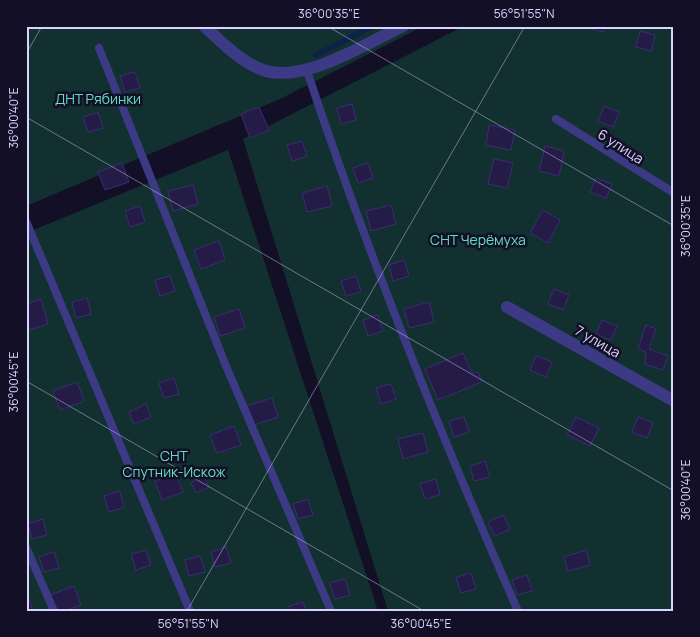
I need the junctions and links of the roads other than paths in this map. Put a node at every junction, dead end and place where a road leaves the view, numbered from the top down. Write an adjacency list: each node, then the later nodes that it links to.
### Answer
1 (204, 26): 4 (street)
2 (403, 26): 4 (street)
3 (99, 48): 13 (lane)
4 (307, 71): 14 (lane)
5 (556, 119): 6 (lane, 6 улица)
6 (674, 193)
7 (26, 220): 12 (lane)
8 (507, 307): 9 (street, 7 улица)
9 (674, 401)
10 (26, 547): 11 (lane)
11 (54, 611)
12 (190, 611)
13 (331, 611)
14 (518, 611)

